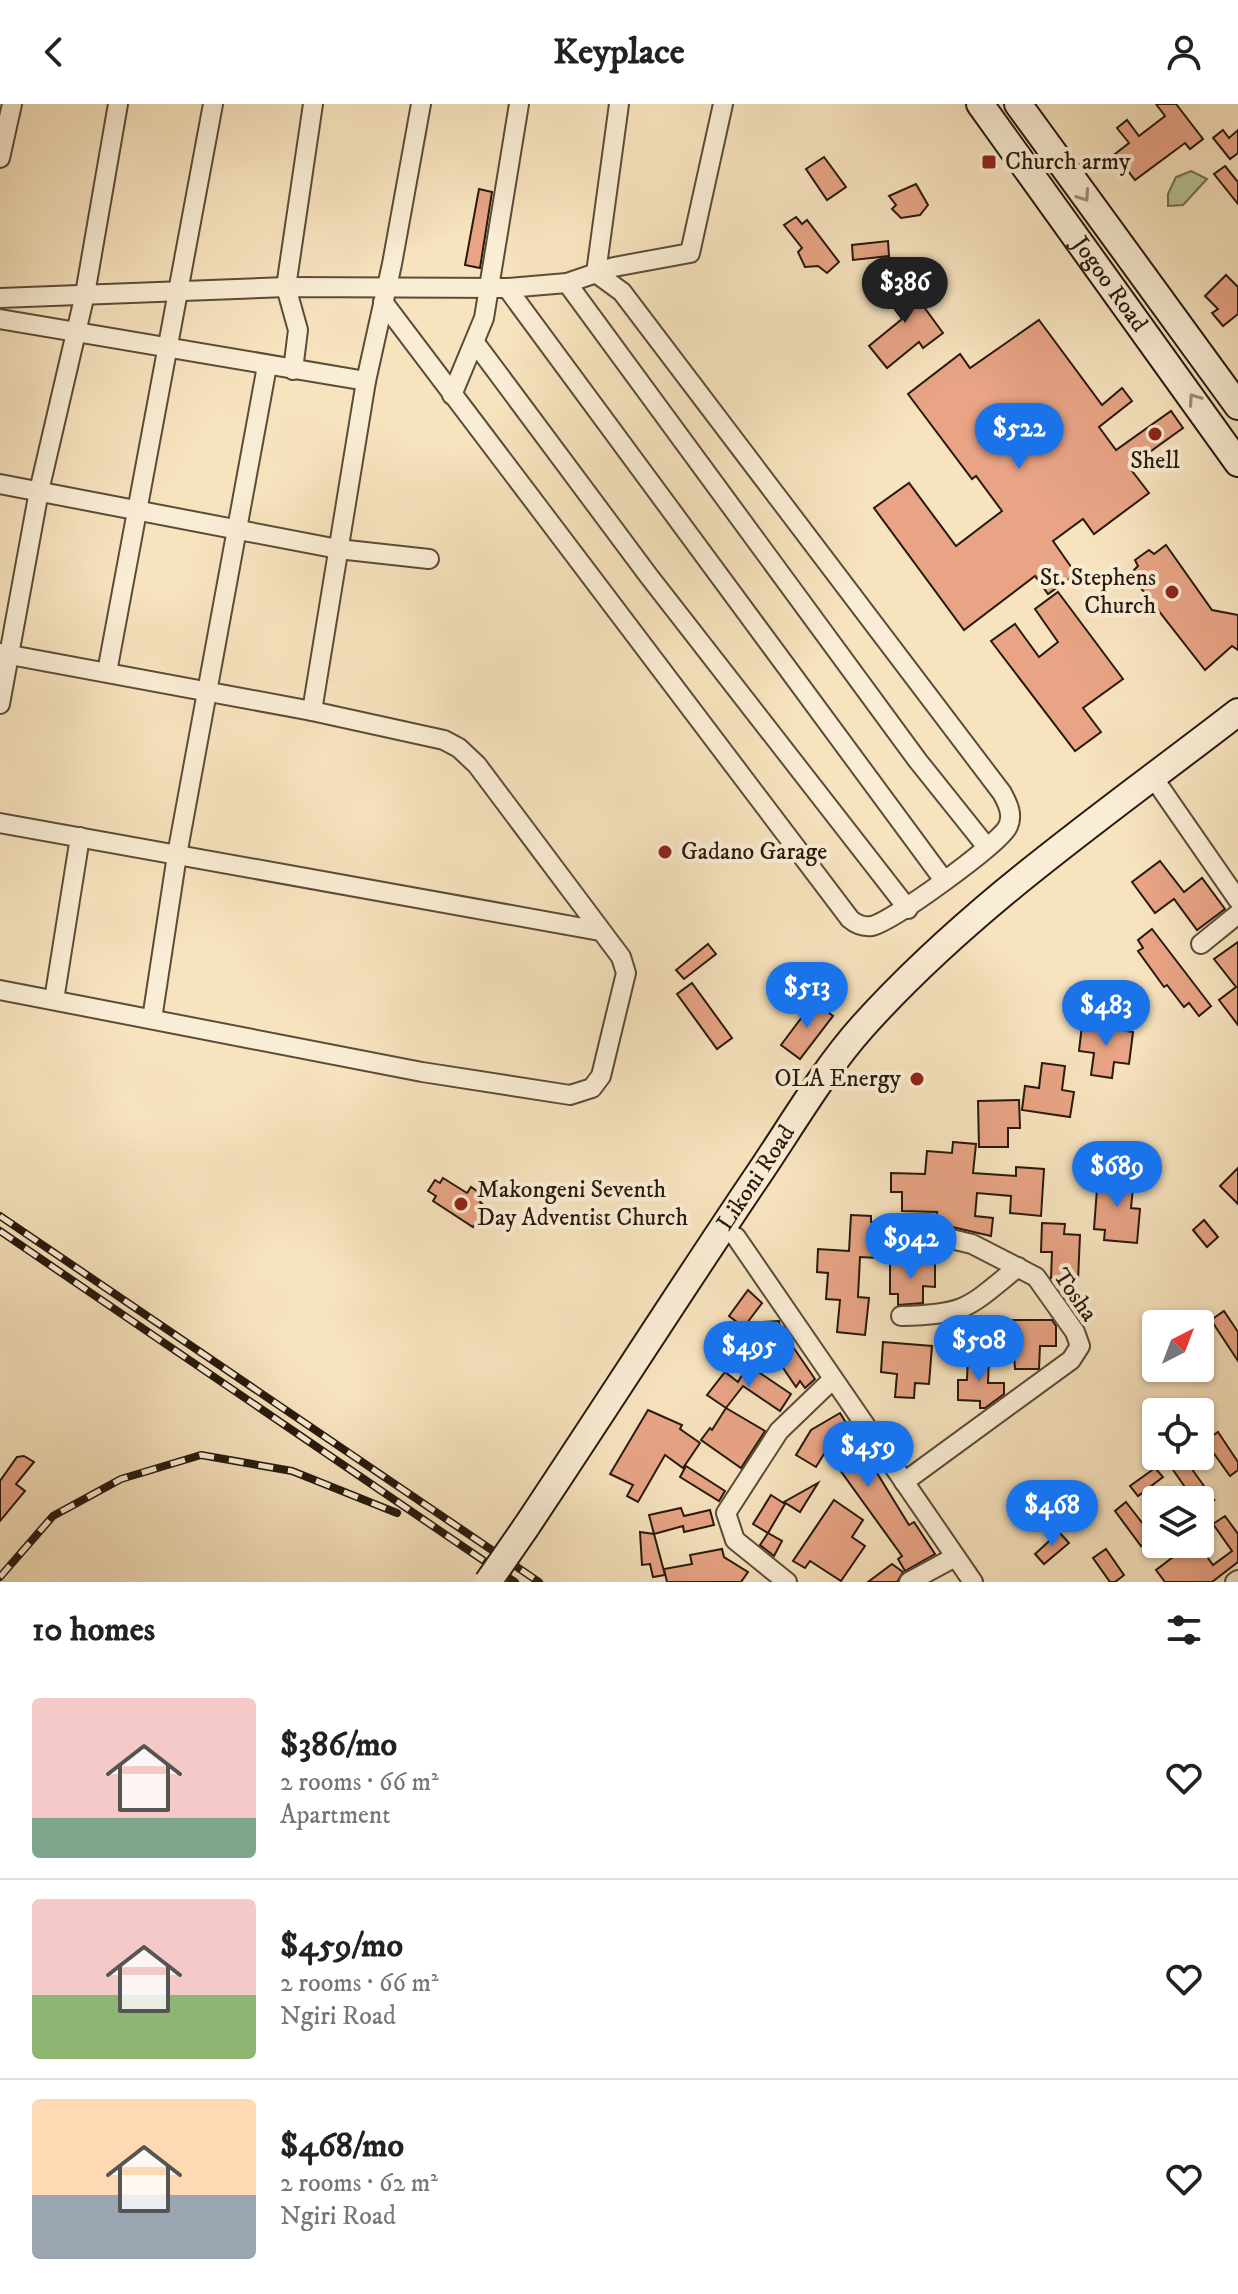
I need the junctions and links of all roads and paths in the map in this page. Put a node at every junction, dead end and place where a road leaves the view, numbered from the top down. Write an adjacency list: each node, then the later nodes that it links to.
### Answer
1 (12, 104): 11 (street)
2 (118, 104): 17 (street)
3 (213, 104): 16 (street)
4 (313, 104): 14 (street)
5 (421, 104): 18 (street)
6 (519, 104): 15 (street)
7 (619, 104): 12 (street)
8 (723, 104): 12 (street)
9 (980, 104): 29 (street, Jogoo Road, one-way to 9)
10 (1018, 104): 28 (street, Jogoo Road, one-way to 28)
11 (0, 158)
12 (596, 273): 13 (street); 46 (street)
13 (567, 283): 15 (street); 46 (street)
14 (286, 287): 16 (street); 18 (street); 25 (street)
15 (498, 288): 18 (street); 22 (street); 48 (street)
16 (180, 292): 17 (street); 23 (street)
17 (85, 294): 19 (street); 21 (street)
18 (385, 296): 26 (street); 27 (street)
19 (0, 298)
20 (0, 319): 21 (street)
21 (76, 332): 23 (street); 31 (street)
22 (476, 344): 27 (street); 50 (street)
23 (167, 347): 24 (street); 32 (street)
24 (267, 366): 25 (street); 33 (street)
25 (293, 370): 26 (street)
26 (366, 381): 34 (street)
27 (452, 395): 50 (street)
28 (1238, 406)
29 (1238, 463)
30 (0, 484): 31 (street)
31 (39, 491): 32 (street); 36 (street)
32 (139, 510): 33 (street); 37 (street)
33 (238, 530): 34 (street); 38 (street)
34 (338, 549): 35 (street); 40 (street)
35 (429, 559)
36 (5, 654): 37 (street); 39 (street)
37 (107, 672): 38 (street)
38 (208, 692): 40 (street); 47 (street)
39 (0, 704)
40 (312, 711): 52 (street)
41 (1238, 712): 63 (street, Likoni Road)
42 (1238, 722): 43 (street, Likoni Road)
43 (1157, 783): 49 (street); 58 (street, Likoni Road)
44 (0, 823): 45 (street)
45 (80, 837): 47 (street); 55 (street)
46 (986, 846): 48 (street)
47 (177, 855): 52 (street); 56 (street)
48 (943, 879): 50 (street)
49 (1238, 900)
50 (908, 909)
51 (1238, 914): 53 (street)
52 (600, 931): 56 (street)
53 (1201, 944)
54 (0, 990): 55 (street)
55 (54, 1000): 56 (street)
56 (152, 1019)
57 (910, 1229): 59 (street, Tosha)
58 (736, 1237): 61 (street); 63 (street, Likoni Road)
59 (1018, 1267): 60 (street); 62 (street, Tosha)
60 (901, 1316)
61 (832, 1380): 62 (street); 67 (street)
62 (904, 1482): 64 (street)
63 (528, 1529): 65 (street, Likoni Road, bridge); 66 (street, Likoni Road, bridge)
64 (955, 1557): 68 (street); 69 (street)
65 (488, 1582)
66 (495, 1582)
67 (787, 1582)
68 (909, 1582)
69 (973, 1582)

